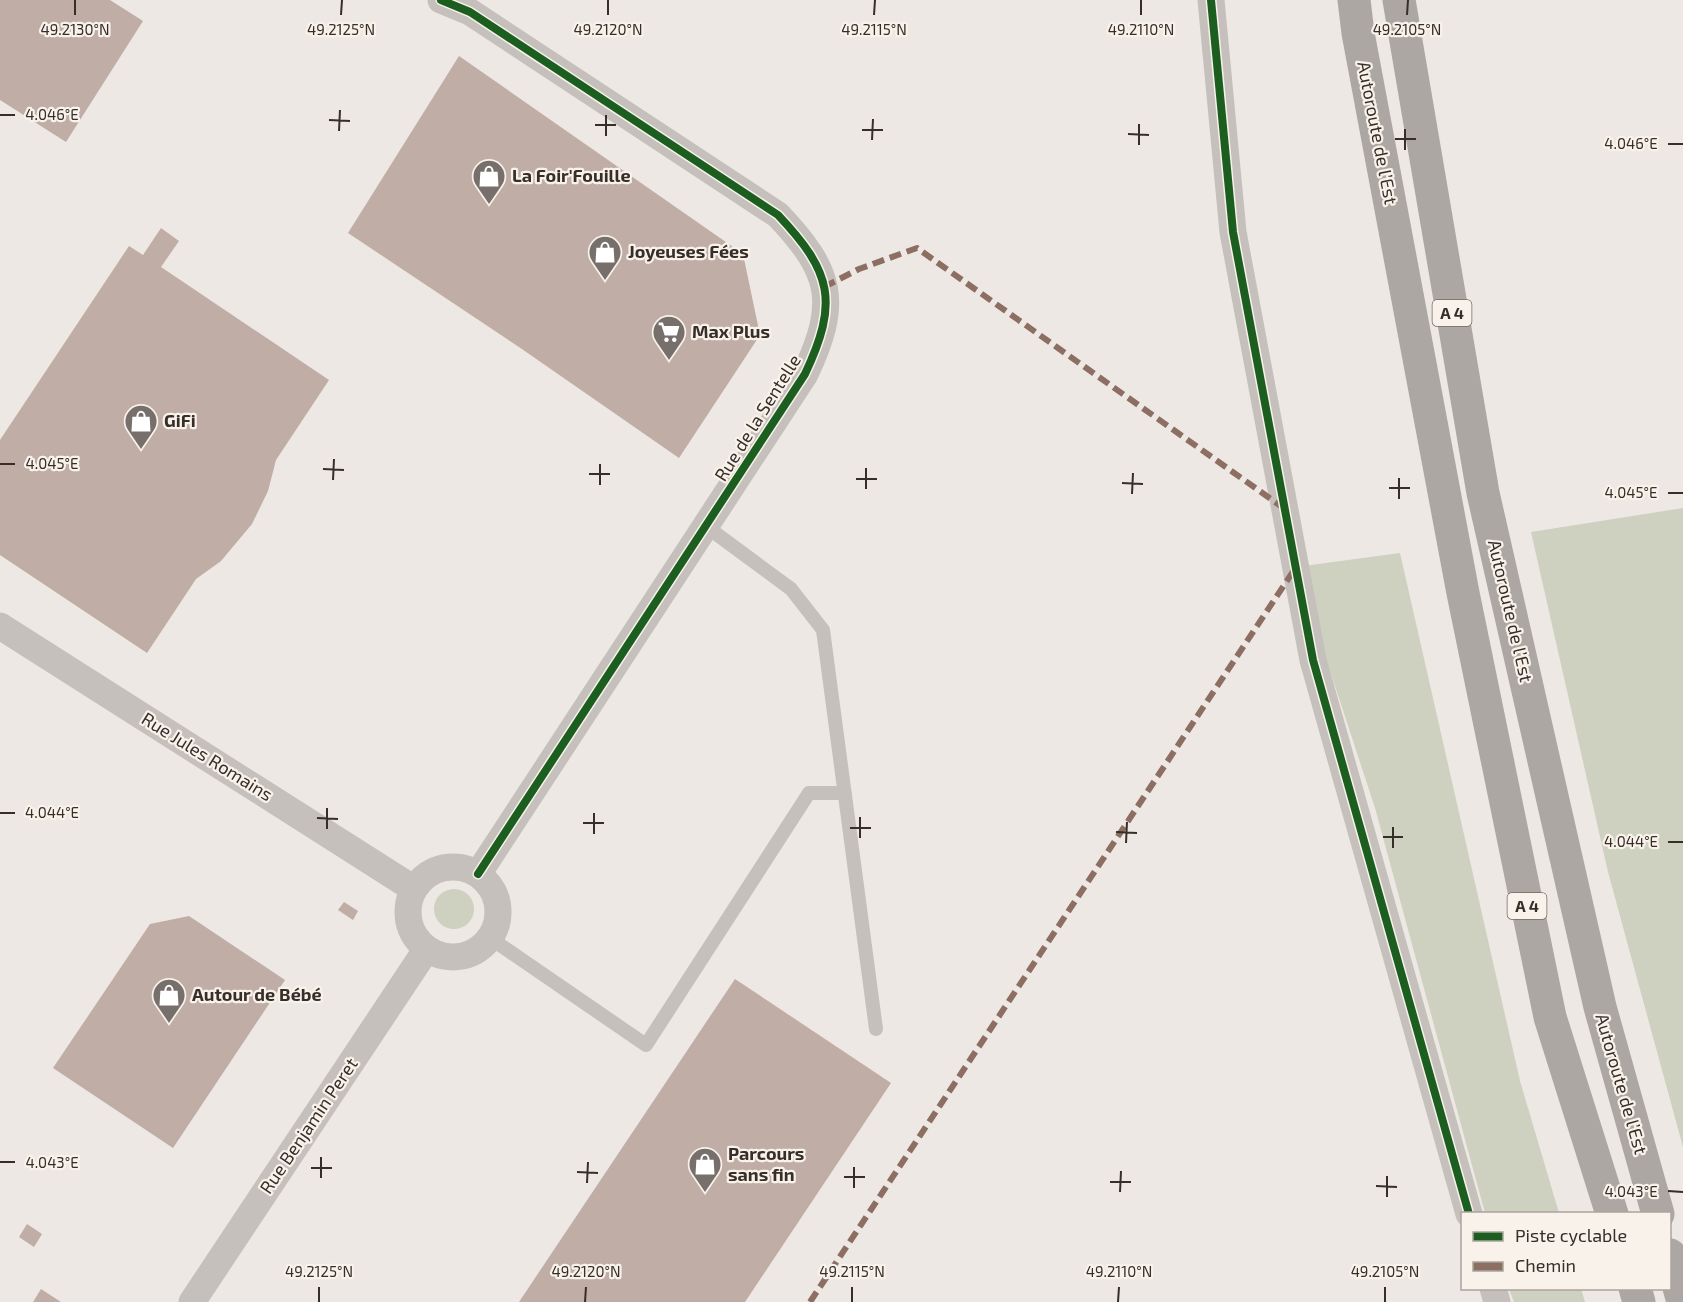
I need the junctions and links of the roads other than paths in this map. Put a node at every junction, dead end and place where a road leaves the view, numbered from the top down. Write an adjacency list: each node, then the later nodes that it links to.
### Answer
1 (441, 0): 5 (street, Rue de la Sentelle)
2 (1210, 0): 14 (street)
3 (1354, 0): 15 (highway, Autoroute de l’Est / A 4)
4 (1399, 0): 16 (highway, Autoroute de l’Est / A 4)
5 (465, 6): 6 (street, Rue de la Sentelle)
6 (707, 527): 8 (lane); 9 (street, Rue de la Sentelle)
7 (0, 626): 10 (street, Rue Jules Romains)
8 (845, 793): 11 (lane); 13 (lane)
9 (478, 874): 10 (street); 11 (street)
10 (414, 889): 12 (street)
11 (490, 938): 12 (street)
12 (426, 950): 18 (street, Rue Benjamin Peret)
13 (876, 1029)
14 (1468, 1212)
15 (1611, 1212)
16 (1657, 1212)
17 (1671, 1260): 19 (highway)
18 (192, 1302)
19 (1683, 1302)

